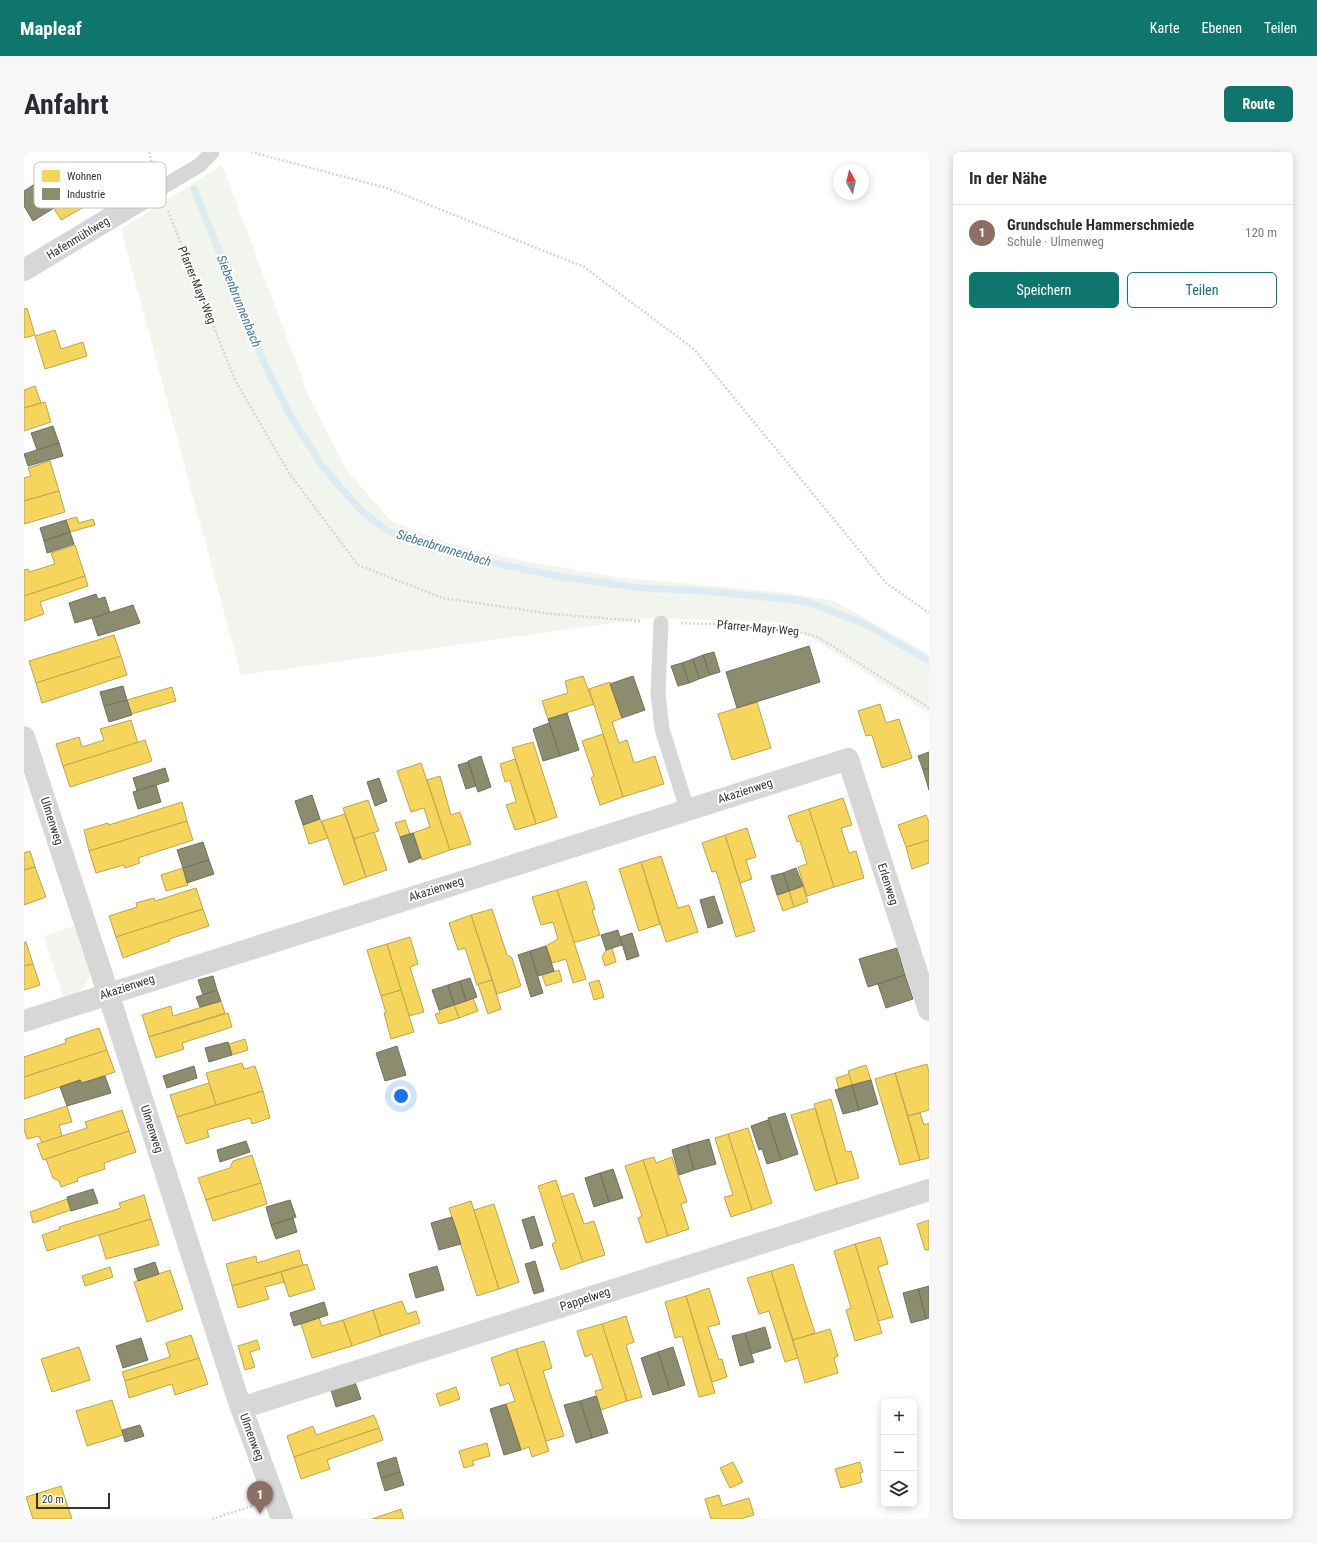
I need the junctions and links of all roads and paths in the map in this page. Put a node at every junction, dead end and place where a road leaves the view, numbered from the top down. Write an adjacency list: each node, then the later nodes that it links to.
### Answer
1 (212, 152): 3 (lane, Hafenmühlweg)
2 (251, 152): 7 (path)
3 (166, 186)
4 (166, 198): 8 (path, Pfarrer-Mayr-Weg)
5 (128, 208): 6 (street, Hafenmühlweg)
6 (24, 270)
7 (929, 614)
8 (661, 623): 9 (path, Pfarrer-Mayr-Weg); 12 (lane)
9 (929, 708)
10 (24, 737): 13 (street, Ulmenweg)
11 (848, 759): 12 (street, Akazienweg); 14 (street, Erlenweg)
12 (687, 810): 13 (street, Akazienweg)
13 (108, 993): 15 (street, Akazienweg); 17 (street, Ulmenweg)
14 (929, 1010)
15 (24, 1021)
16 (929, 1190): 17 (street, Pappelweg)
17 (241, 1408): 18 (street, Ulmenweg)
18 (275, 1498): 19 (path); 20 (street, Ulmenweg)
19 (212, 1519)
20 (282, 1519)

